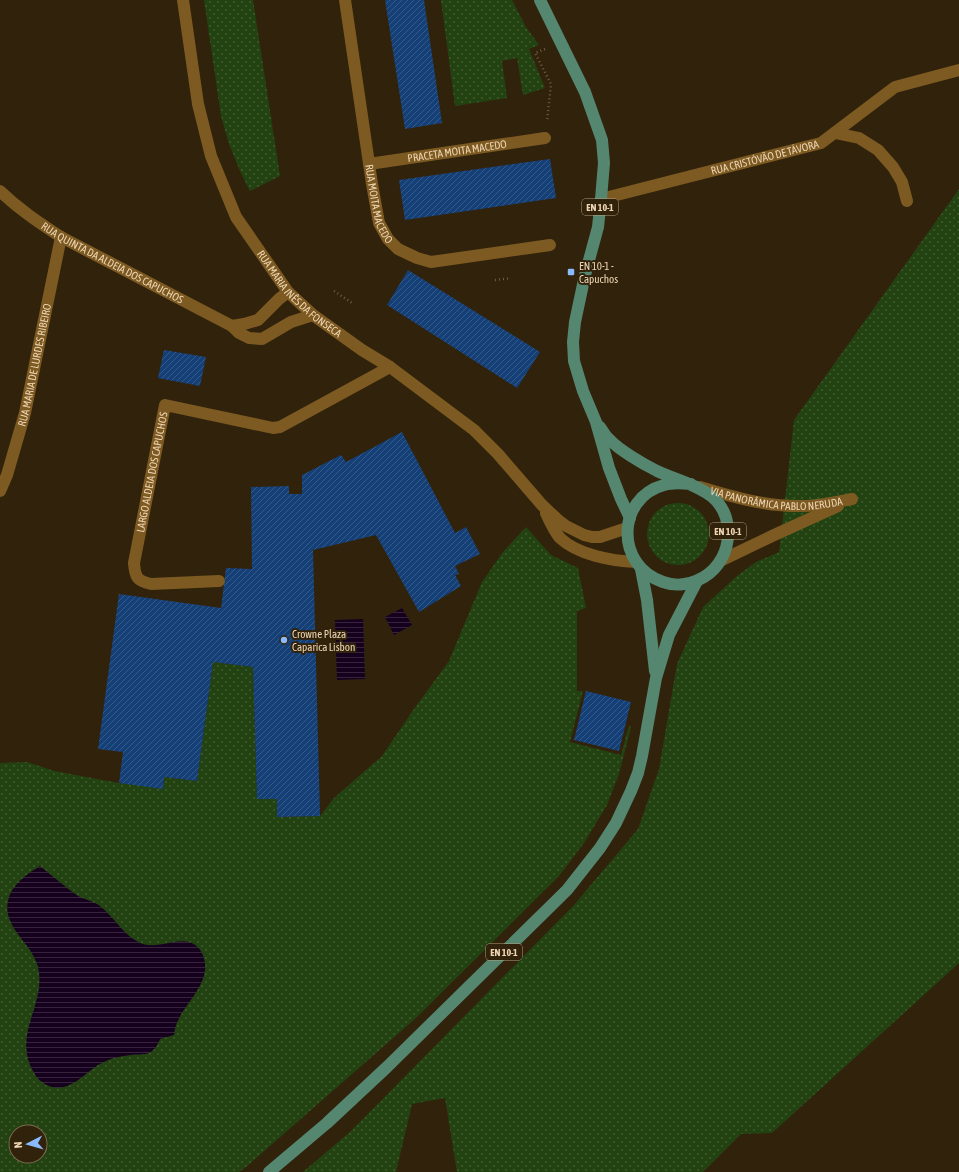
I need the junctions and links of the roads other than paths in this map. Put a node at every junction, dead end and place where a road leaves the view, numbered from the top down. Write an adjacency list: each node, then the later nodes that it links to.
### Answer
1 (183, 0): 13 (street, RUA MARIA INÊS DA FONSECA)
2 (345, 0): 7 (street, RUA MOITA MACEDO)
3 (540, 0): 9 (main road, EN 10-1)
4 (959, 70): 5 (street, RUA CRISTÓVÃO DE TÁVORA)
5 (835, 133): 9 (street, RUA CRISTÓVÃO DE TÁVORA); 10 (street)
6 (545, 138): 7 (street, PRACETA MOITA MACEDO)
7 (369, 164): 12 (street, RUA MOITA MACEDO)
8 (0, 191): 11 (street, RUA QUINTA DA ALDEIA DOS CAPUCHOS)
9 (601, 199): 17 (main road, EN 10-1)
10 (907, 201)
11 (62, 237): 15 (street, RUA QUINTA DA ALDEIA DOS CAPUCHOS); 19 (street, RUA MARIA DE LURDES RIBEIRO)
12 (550, 245)
13 (288, 292): 14 (street, RUA MARIA INÊS DA FONSECA); 15 (street)
14 (313, 315): 15 (street, RUA QUINTA DA ALDEIA DOS CAPUCHOS); 16 (street, RUA MARIA INÊS DA FONSECA)
15 (232, 326)
16 (390, 367): 20 (street, RUA MARIA INÊS DA FONSECA); 24 (street, LARGO ALDEIA DOS CAPUCHOS)
17 (596, 422): 18 (main road, EN 10-1); 21 (main road, EN 10-1)
18 (695, 486): 21 (main road); 22 (main road, EN 10-1); 22 (street, VIA PANORÂMICA PABLO NERUDA)
19 (0, 491)
20 (542, 505): 21 (street, RUA MARIA INÊS DA FONSECA); 23 (street, RUA MARIA INÊS DA FONSECA)
21 (629, 523): 23 (main road, EN 10-1)
22 (720, 561): 25 (main road, EN 10-1)
23 (638, 565): 25 (main road, EN 10-1); 26 (main road, EN 10-1)
24 (219, 581)
25 (697, 581): 26 (main road, EN 10-1)
26 (656, 678): 27 (main road, EN 10-1)
27 (269, 1172)

